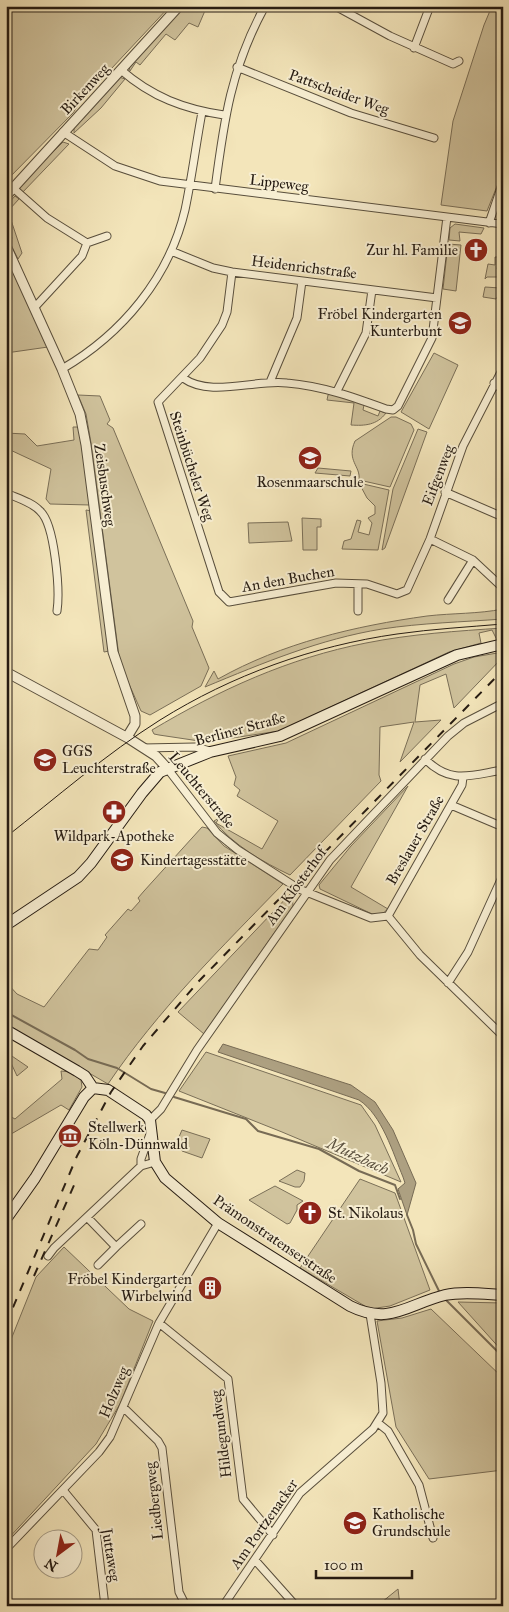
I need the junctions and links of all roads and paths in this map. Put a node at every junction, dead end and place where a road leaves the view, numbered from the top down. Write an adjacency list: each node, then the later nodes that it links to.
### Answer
1 (179, 6): 8 (street, Birkenweg)
2 (264, 6): 7 (street)
3 (335, 6): 5 (street)
4 (430, 6): 5 (street)
5 (414, 48): 6 (street)
6 (459, 61)
7 (237, 66): 10 (street); 12 (street, Pattscheider Weg)
8 (121, 70): 9 (street); 11 (street, Birkenweg)
9 (202, 112): 10 (street); 14 (street)
10 (224, 115): 15 (street)
11 (63, 132): 14 (street, Lippeweg); 16 (street, Birkenweg)
12 (434, 138)
13 (503, 182): 18 (street)
14 (189, 186): 15 (street, Lippeweg); 23 (street)
15 (215, 189): 17 (street, Lippeweg)
16 (9, 191): 21 (street)
17 (447, 218): 18 (street, Lippeweg); 27 (street)
18 (489, 223): 19 (street, Lippeweg)
19 (503, 224)
20 (107, 236): 21 (street)
21 (87, 243): 28 (street)
22 (6, 246): 28 (street, Zeisbuschweg)
23 (171, 250): 24 (street, Heidenrichstraße); 30 (street)
24 (232, 272): 25 (street, Heidenrichstraße); 31 (street, Steinbücheler Weg)
25 (302, 281): 26 (street, Heidenrichstraße); 32 (street)
26 (372, 290): 27 (street, Heidenrichstraße); 35 (street)
27 (437, 298): 35 (street)
28 (35, 307): 30 (street, Zeisbuschweg)
29 (503, 368): 33 (street, Eifgenweg)
30 (62, 369): 51 (street, Zeisbuschweg)
31 (183, 378): 32 (street); 44 (street, Steinbücheler Weg)
32 (270, 382): 35 (street)
33 (494, 383): 34 (street); 36 (street, Eifgenweg)
34 (503, 390)
35 (337, 391)
36 (445, 492): 38 (street); 39 (street, Eifgenweg)
37 (7, 496): 46 (street)
38 (503, 517)
39 (430, 539): 40 (street); 43 (street, Eifgenweg)
40 (473, 560): 42 (street); 45 (street)
41 (358, 584): 43 (street, An den Buchen); 44 (street, An den Buchen); 47 (street)
42 (503, 588)
43 (403, 594)
44 (223, 598)
45 (448, 600)
46 (57, 611)
47 (358, 611)
48 (503, 644): 53 (main road, Berliner Straße)
49 (6, 672): 51 (street, Leuchterstraße)
50 (503, 703): 54 (street, Am Klosterhof)
51 (127, 737): 52 (street, Leuchterstraße)
52 (143, 748): 53 (street, Leuchterstraße); 55 (street, Leuchterstraße)
53 (210, 752): 55 (main road, Berliner Straße)
54 (426, 759): 57 (street); 61 (street, Am Klosterhof)
55 (167, 768): 61 (street, Leuchterstraße); 63 (main road, Berliner Straße)
56 (503, 770): 57 (street)
57 (463, 777): 58 (street, Breslauer Straße)
58 (451, 805): 59 (street); 62 (street, Breslauer Straße)
59 (503, 827)
60 (503, 874): 64 (street)
61 (308, 892): 62 (street, Leuchterstraße); 68 (street, Am Klosterhof)
62 (388, 916): 64 (street)
63 (6, 924)
64 (448, 983): 66 (street)
65 (6, 1030): 67 (main road)
66 (503, 1036)
67 (93, 1088): 68 (main road); 73 (main road)
68 (150, 1120): 69 (main road)
69 (151, 1131): 70 (main road); 71 (street)
70 (154, 1162): 71 (street); 74 (main road, Prämonstratenserstraße)
71 (141, 1166): 72 (street)
72 (87, 1217): 76 (street); 77 (street)
73 (6, 1219)
74 (218, 1223): 80 (main road, Prämonstratenserstraße); 81 (street, Holzweg)
75 (141, 1224): 76 (street)
76 (116, 1247): 78 (street)
77 (48, 1256)
78 (98, 1265)
79 (503, 1294): 80 (main road)
80 (370, 1314): 83 (street)
81 (158, 1323): 82 (street, Holzweg); 85 (street, Hildegundweg)
82 (123, 1408): 84 (street, Holzweg); 90 (street, Liedbergweg)
83 (378, 1422): 85 (street, Am Portzenacker); 86 (street)
84 (63, 1490): 87 (street, Holzweg); 89 (street, Juttaweg)
85 (273, 1535): 88 (street, Am Portzenacker)
86 (433, 1538)
87 (6, 1549)
88 (255, 1560): 91 (street, Am Portzenacker); 92 (street)
89 (105, 1606)
90 (186, 1606)
91 (223, 1606)
92 (296, 1606)

